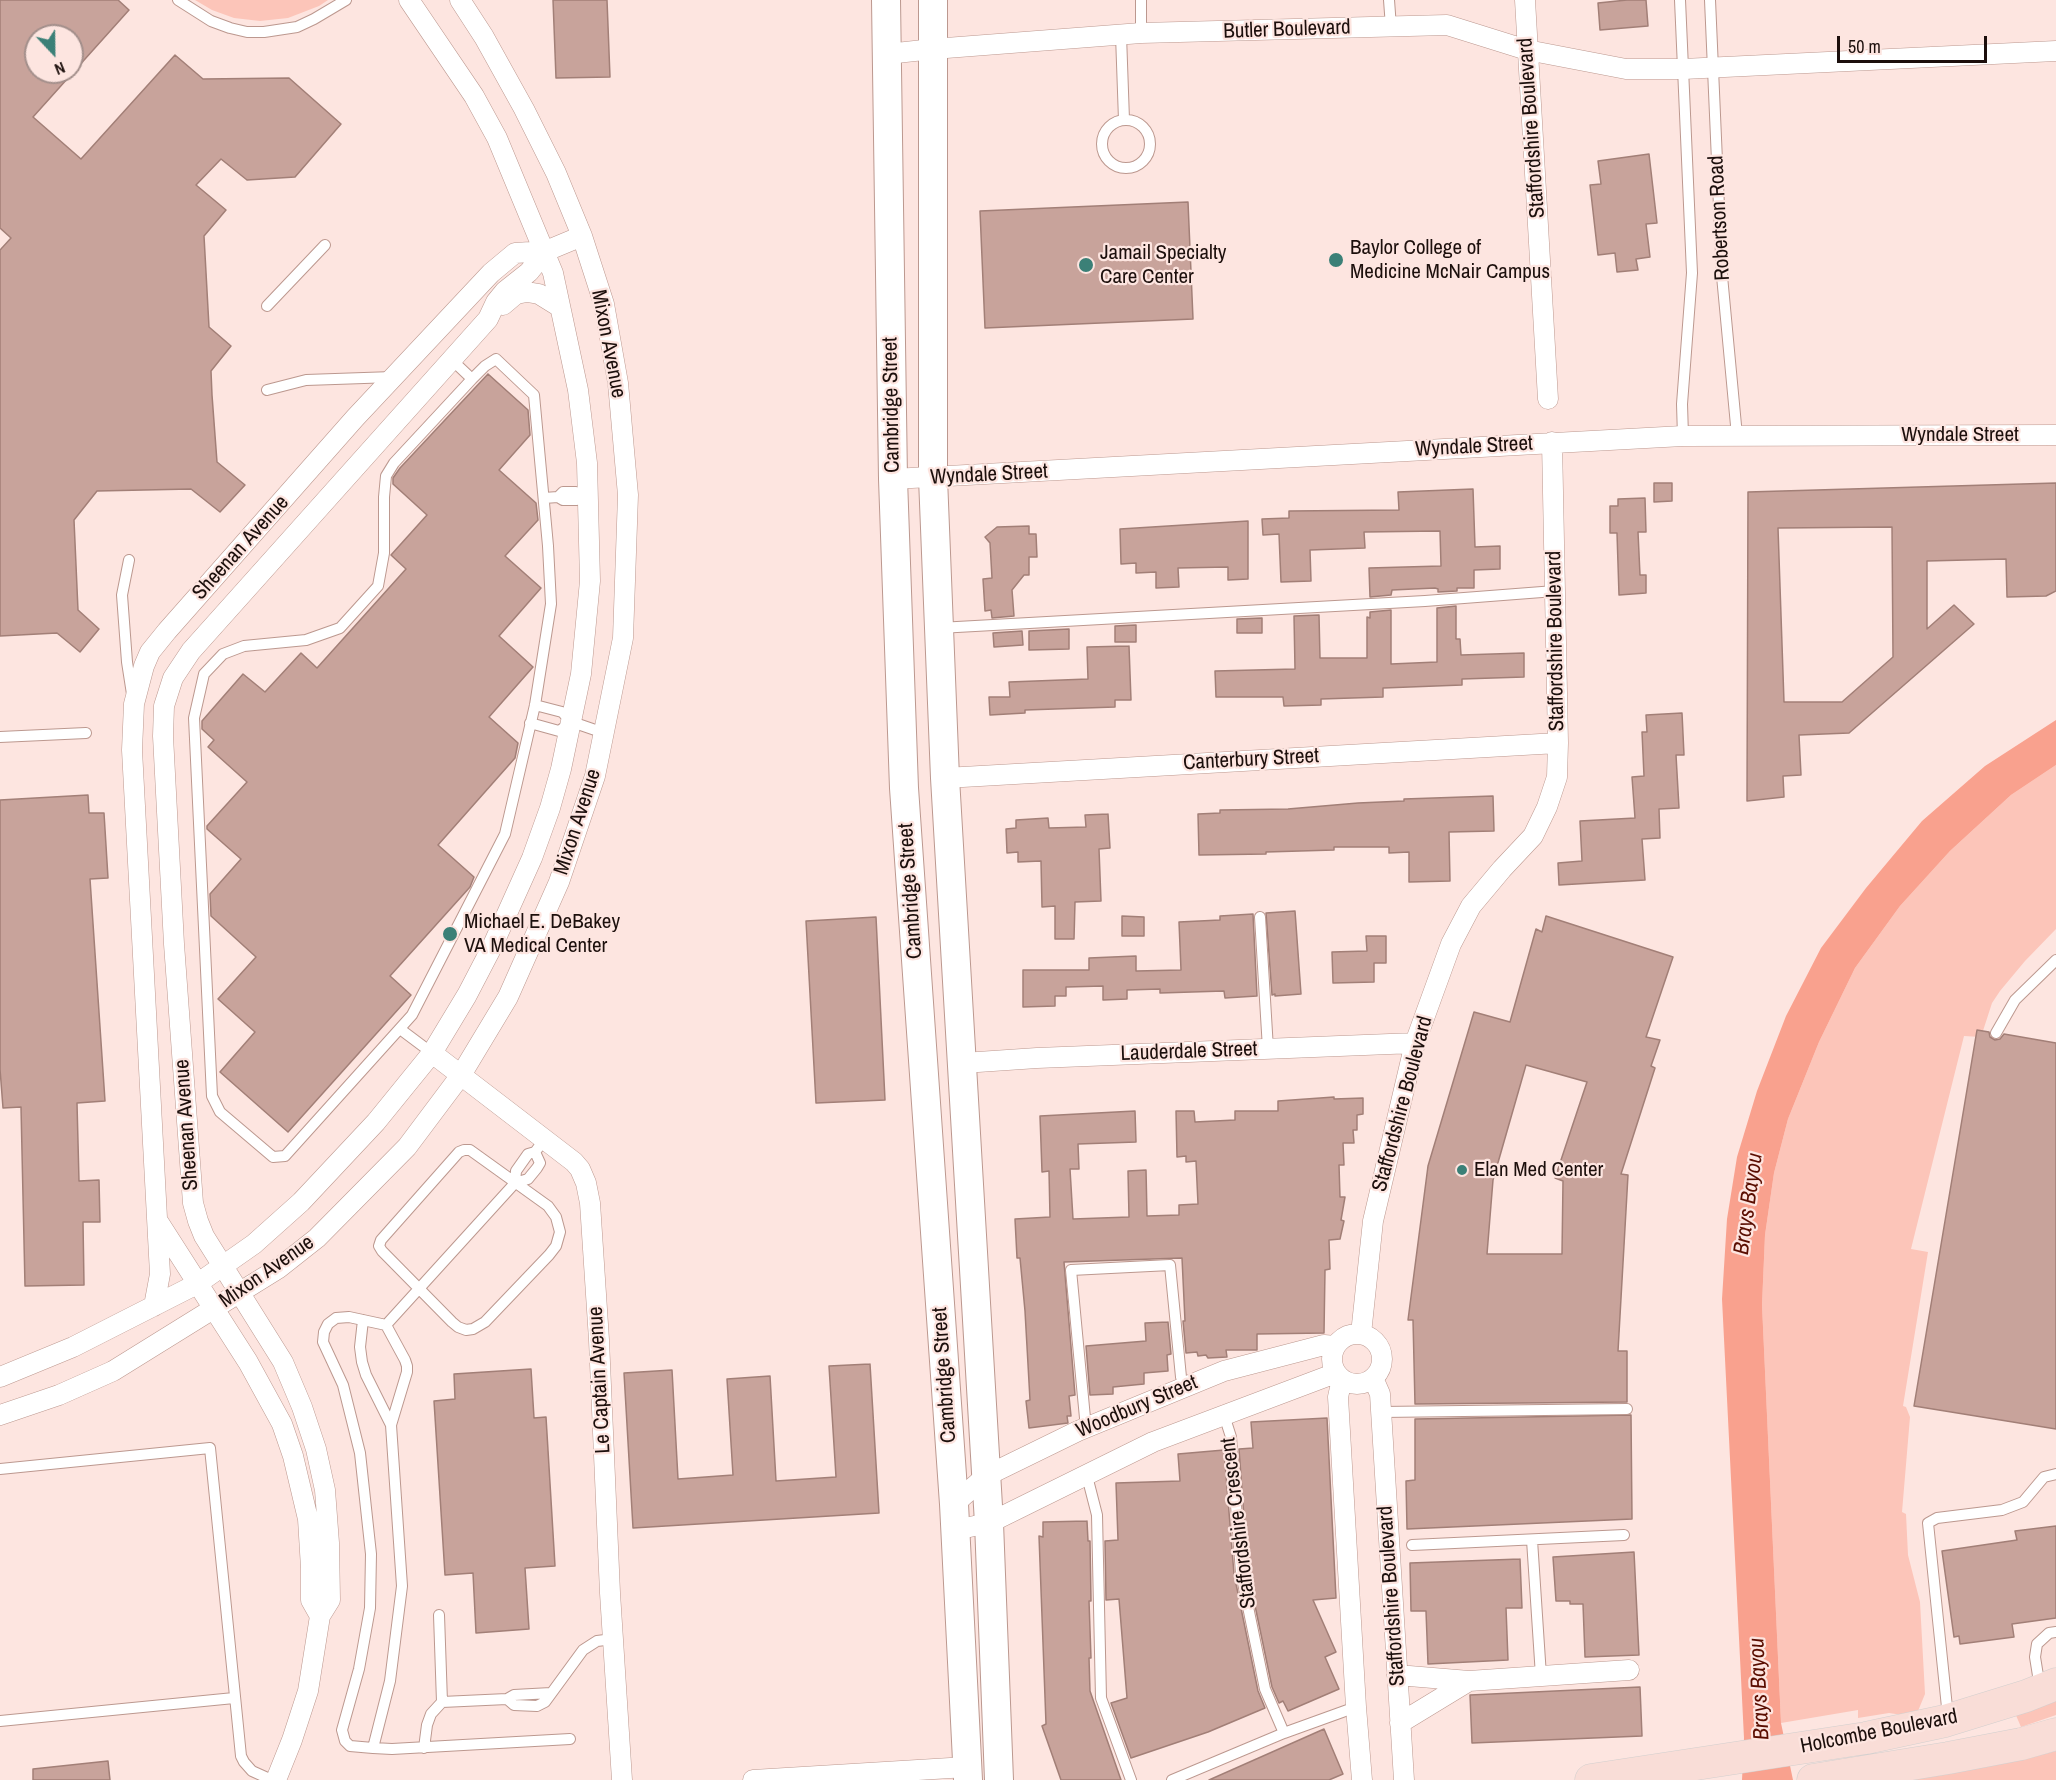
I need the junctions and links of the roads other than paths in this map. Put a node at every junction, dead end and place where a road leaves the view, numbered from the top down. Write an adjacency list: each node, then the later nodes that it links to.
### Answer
1 (178, 0): 2 (lane)
2 (346, 0)
3 (409, 0): 24 (street, Mixon Avenue)
4 (460, 0): 22 (street, Mixon Avenue)
5 (886, 0): 18 (street, Cambridge Street)
6 (933, 0): 15 (street, Cambridge Street)
7 (1141, 0): 13 (lane)
8 (1525, 0): 16 (street, Staffordshire Boulevard)
9 (1680, 0): 20 (lane, Robertson Road)
10 (1710, 0): 19 (lane, Robertson Road)
11 (1389, 1): 12 (lane)
12 (1391, 27): 13 (street, Butler Boulevard); 16 (street, Butler Boulevard)
13 (1141, 33): 14 (street, Butler Boulevard)
14 (1121, 35): 15 (street, Butler Boulevard); 21 (lane)
15 (933, 49): 18 (street, Butler Boulevard); 37 (street, Cambridge Street)
16 (1527, 50): 20 (street, Butler Boulevard); 32 (street, Staffordshire Boulevard)
17 (2056, 51): 19 (street, Butler Boulevard)
18 (887, 54): 38 (street, Cambridge Street)
19 (1713, 68): 20 (street, Butler Boulevard); 35 (lane, Robertson Road)
20 (1683, 69): 34 (lane, Robertson Road)
21 (1124, 120): 21 (lane)
22 (582, 236): 24 (street, Sheenan Avenue); 49 (street, Mixon Avenue)
23 (325, 245): 25 (lane)
24 (546, 252): 26 (street, Mixon Avenue); 27 (street, Sheenan Avenue); 29 (street, Sheenan Avenue)
25 (267, 306)
26 (560, 307): 27 (street); 39 (street, Mixon Avenue)
27 (488, 319): 28 (street, Sheenan Avenue)
28 (452, 360): 30 (lane); 55 (street, Sheenan Avenue)
29 (393, 377): 31 (lane); 44 (street, Sheenan Avenue)
30 (472, 379): 40 (lane); 57 (lane)
31 (267, 390)
32 (1548, 399)
33 (2056, 435): 35 (street, Wyndale Street)
34 (1683, 436): 35 (street, Wyndale Street); 36 (street, Wyndale Street)
35 (1737, 436)
36 (1552, 442): 37 (street, Wyndale Street); 42 (street, Staffordshire Boulevard)
37 (933, 478): 38 (street, Wyndale Street); 43 (street, Cambridge Street)
38 (893, 479): 91 (street, Cambridge Street)
39 (585, 495): 40 (lane); 46 (street, Mixon Avenue)
40 (544, 498): 45 (lane)
41 (129, 560): 44 (lane)
42 (1555, 591): 43 (lane); 51 (street, Staffordshire Boulevard)
43 (939, 628): 52 (street, Cambridge Street)
44 (134, 704): 54 (street, Sheenan Avenue)
45 (535, 705): 46 (lane); 47 (lane)
46 (572, 722): 47 (lane); 49 (lane); 61 (street, Mixon Avenue)
47 (530, 723): 57 (lane)
48 (86, 733): 50 (lane)
49 (603, 734): 63 (street, Mixon Avenue)
50 (0, 737)
51 (1558, 743): 52 (street, Canterbury Street); 59 (street, Staffordshire Boulevard)
52 (945, 778): 62 (street, Cambridge Street)
53 (1260, 917): 60 (lane)
54 (144, 944): 55 (street); 66 (street, Sheenan Avenue)
55 (174, 945): 67 (street, Sheenan Avenue)
56 (2056, 960): 58 (lane)
57 (400, 1029): 61 (lane)
58 (1996, 1033)
59 (1415, 1043): 60 (street, Lauderdale Street); 75 (street, Staffordshire Boulevard)
60 (1268, 1049): 62 (street, Lauderdale Street)
61 (432, 1053): 63 (street, Le Captain Avenue); 67 (street, Mixon Avenue)
62 (963, 1063): 89 (street, Cambridge Street)
63 (461, 1075): 64 (street, Le Captain Avenue); 70 (street, Mixon Avenue)
64 (540, 1146): 65 (lane); 99 (street, Le Captain Avenue)
65 (515, 1183): 69 (lane); 69 (lane); 69 (lane)
66 (158, 1221): 68 (street, Sheenan Avenue); 71 (street, Sheenan Avenue)
67 (224, 1266): 68 (street, Mixon Avenue); 70 (street, Sheenan Avenue)
68 (197, 1284): 71 (street, Mixon Avenue); 72 (street, Sheenan Avenue)
69 (419, 1290): 74 (lane)
70 (241, 1293): 72 (street, Mixon Avenue); 97 (street, Sheenan Avenue)
71 (154, 1306): 78 (street, Mixon Avenue)
72 (214, 1310): 83 (street, Mixon Avenue); 97 (street, Sheenan Avenue)
73 (363, 1320): 74 (lane); 86 (lane); 114 (lane)
74 (386, 1325): 86 (lane)
75 (1360, 1334): 76 (street); 79 (street)
76 (1335, 1346): 77 (street); 80 (street, Woodbury Street)
77 (1339, 1376): 79 (street); 84 (street, Woodbury Street); 107 (street, Staffordshire Boulevard)
78 (0, 1377)
79 (1373, 1378): 82 (street, Staffordshire Boulevard)
80 (1185, 1387): 85 (street, Woodbury Street); 85 (lane)
81 (1627, 1409): 82 (lane)
82 (1381, 1412): 101 (street, Staffordshire Boulevard)
83 (0, 1415)
84 (1224, 1415): 90 (street, Woodbury Street); 111 (lane, Staffordshire Crescent)
85 (1088, 1422): 89 (street, Woodbury Street)
86 (391, 1425): 114 (lane)
87 (0, 1469): 105 (lane)
88 (2056, 1474): 108 (lane)
89 (986, 1476): 91 (street, Woodbury Street); 92 (street, Cambridge Street)
90 (1087, 1476): 92 (street, Woodbury Street); 122 (lane)
91 (954, 1517): 92 (street, Woodbury Street); 116 (street, Cambridge Street)
92 (989, 1523): 121 (street, Cambridge Street)
93 (1624, 1535): 94 (lane)
94 (1532, 1540): 95 (lane); 102 (lane)
95 (1412, 1545)
96 (439, 1615): 106 (lane)
97 (320, 1616): 118 (street)
98 (2056, 1632): 104 (lane)
99 (613, 1639): 106 (lane); 119 (street, Le Captain Avenue)
100 (1629, 1670): 102 (street)
101 (1397, 1675): 103 (street); 110 (street, Staffordshire Boulevard)
102 (1541, 1676): 103 (street)
103 (1469, 1681): 110 (street)
104 (2048, 1687): 108 (main road, Holcombe Boulevard)
105 (234, 1698): 109 (lane); 118 (lane)
106 (442, 1702): 115 (lane)
107 (1356, 1707): 111 (lane); 124 (street, Staffordshire Boulevard)
108 (1948, 1720): 126 (main road, Holcombe Boulevard)
109 (0, 1721)
110 (1400, 1723): 125 (street, Staffordshire Boulevard)
111 (1284, 1733): 123 (lane)
112 (2056, 1734): 127 (main road, Holcombe Boulevard)
113 (570, 1739): 115 (lane)
114 (373, 1748): 115 (lane)
115 (424, 1748)
116 (968, 1773): 117 (street)
117 (805, 1778): 120 (street)
118 (274, 1780)
119 (622, 1780)
120 (753, 1780)
121 (999, 1780)
122 (1131, 1780)
123 (1172, 1780)
124 (1362, 1780)
125 (1404, 1780)
126 (1591, 1780)
127 (1813, 1780)

